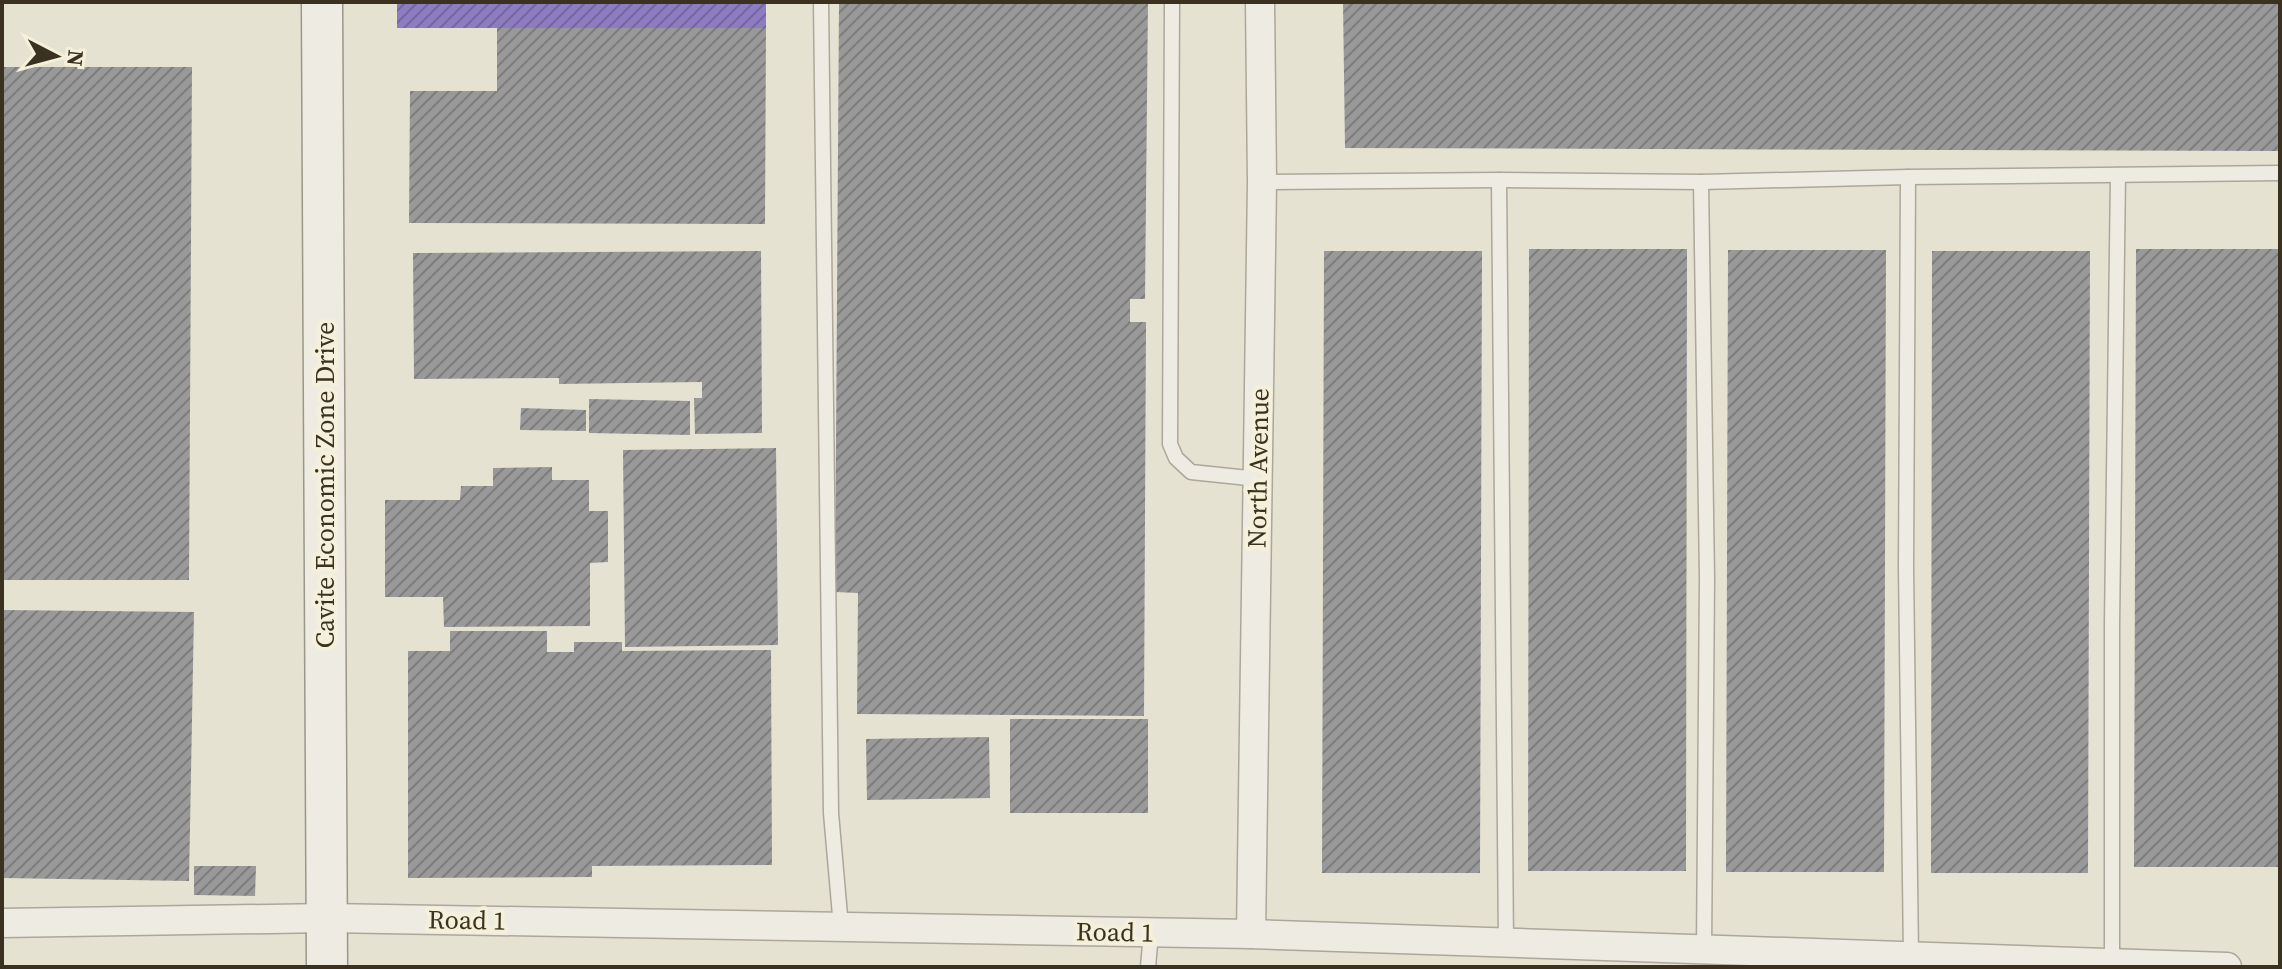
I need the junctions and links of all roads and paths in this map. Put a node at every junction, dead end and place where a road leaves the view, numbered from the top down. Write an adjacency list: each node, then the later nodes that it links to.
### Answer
1 (322, 2): 12 (street, Cavite Economic Zone Drive)
2 (821, 2): 14 (lane)
3 (1172, 2): 11 (lane)
4 (1260, 2): 9 (street, North Avenue)
5 (2280, 173): 6 (lane)
6 (2118, 175): 7 (lane); 20 (lane)
7 (1908, 177): 10 (lane); 19 (lane)
8 (1499, 180): 9 (lane); 10 (lane); 17 (lane)
9 (1262, 182): 11 (street, North Avenue)
10 (1701, 182): 18 (lane)
11 (1258, 479): 16 (street, North Avenue)
12 (328, 918): 13 (street, Road 1); 14 (street, Road 1); 21 (street, Cavite Economic Zone Drive)
13 (2, 923)
14 (841, 927): 15 (street, Road 1)
15 (1151, 933): 16 (street, Road 1); 22 (lane)
16 (1251, 934): 17 (street, Road 1)
17 (1506, 943): 18 (street, Road 1)
18 (1704, 950): 19 (street, Road 1)
19 (1911, 957): 20 (street, Road 1)
20 (2112, 963): 23 (street, Road 1)
21 (327, 967)
22 (1148, 967)
23 (2227, 967)

